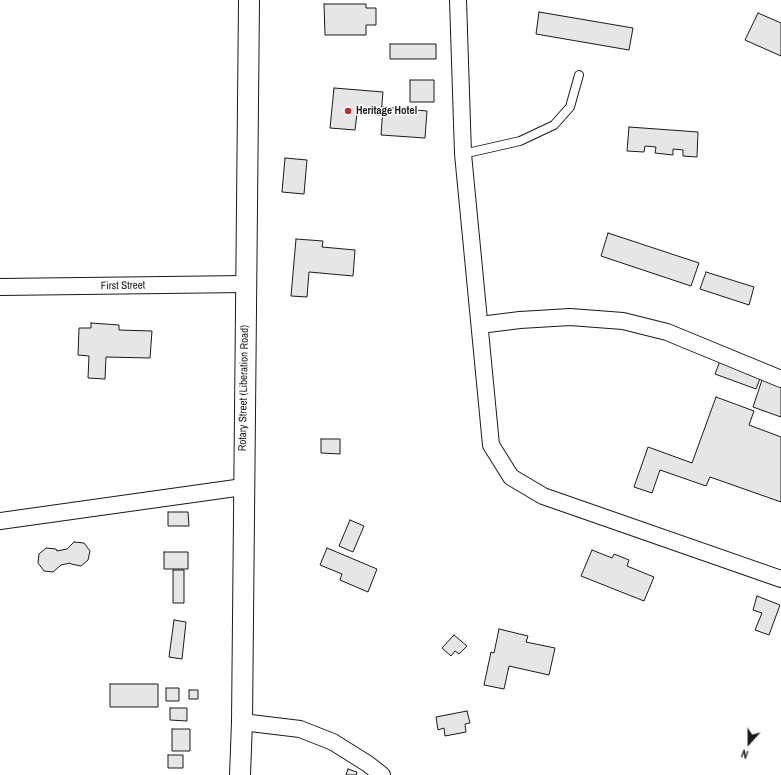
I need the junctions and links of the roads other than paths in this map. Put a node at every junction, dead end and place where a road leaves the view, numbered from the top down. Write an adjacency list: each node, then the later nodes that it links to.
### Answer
1 (249, 0): 5 (street, Rotary Street (Liberation Road))
2 (458, 0): 4 (street)
3 (579, 75): 4 (lane)
4 (463, 154): 7 (street)
5 (246, 284): 6 (street, First Street); 9 (street, Rotary Street (Liberation Road))
6 (0, 287)
7 (480, 325): 8 (street); 11 (street)
8 (781, 380)
9 (243, 487): 10 (street); 12 (street, Rotary Street (Liberation Road))
10 (0, 521)
11 (781, 579)
12 (242, 722): 13 (street, Rotary Street (Liberation Road)); 14 (street)
13 (240, 775)
14 (382, 775)

